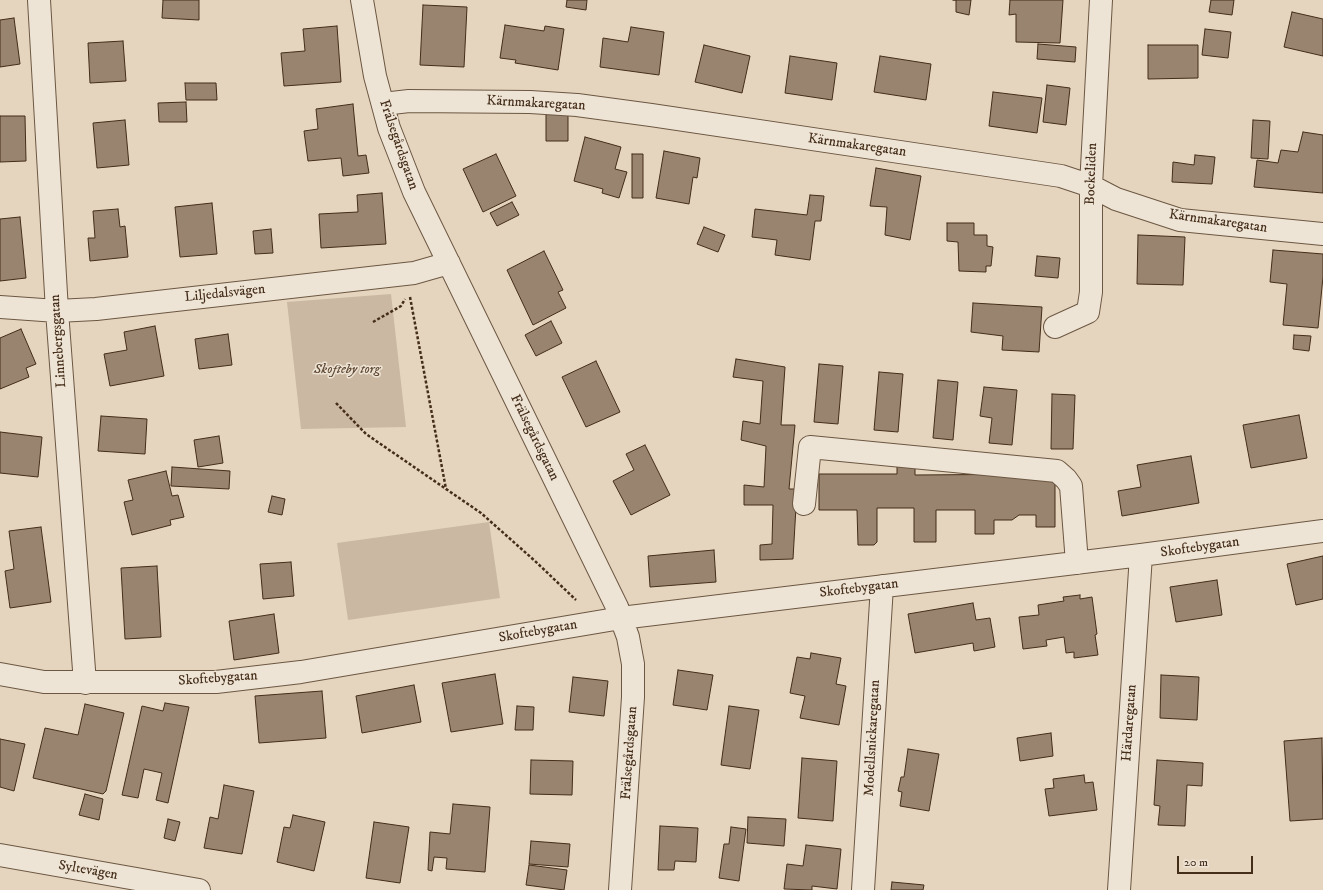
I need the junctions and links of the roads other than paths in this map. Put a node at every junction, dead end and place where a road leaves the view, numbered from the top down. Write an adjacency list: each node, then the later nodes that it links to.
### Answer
1 (38, 0): 9 (street, Linnebergsgatan)
2 (362, 0): 4 (street, Frälsegårdsgatan)
3 (1101, 0): 5 (street, Bockeliden)
4 (382, 104): 5 (street, Kärnmakaregatan); 7 (street, Frälsegårdsgatan)
5 (1091, 186): 6 (street, Kärnmakaregatan); 10 (street, Bockeliden)
6 (1323, 234)
7 (449, 263): 9 (street, Liljedalsvägen); 16 (street, Frälsegårdsgatan)
8 (0, 307): 9 (street, Liljedalsvägen)
9 (57, 311): 18 (street, Linnebergsgatan)
10 (1055, 327)
11 (804, 504): 14 (street)
12 (1323, 531): 13 (street, Skoftebygatan)
13 (1141, 555): 14 (street, Skoftebygatan); 24 (street, Härdaregatan)
14 (1077, 563): 15 (street, Skoftebygatan)
15 (882, 586): 16 (street, Skoftebygatan); 23 (street, Modellsnickaregatan)
16 (621, 618): 18 (street, Skoftebygatan); 22 (street, Frälsegårdsgatan)
17 (0, 674): 18 (street, Skoftebygatan)
18 (85, 683)
19 (0, 856): 20 (street, Syltevägen)
20 (171, 888): 21 (street, Syltevägen)
21 (199, 890)
22 (620, 890)
23 (864, 890)
24 (1118, 890)

